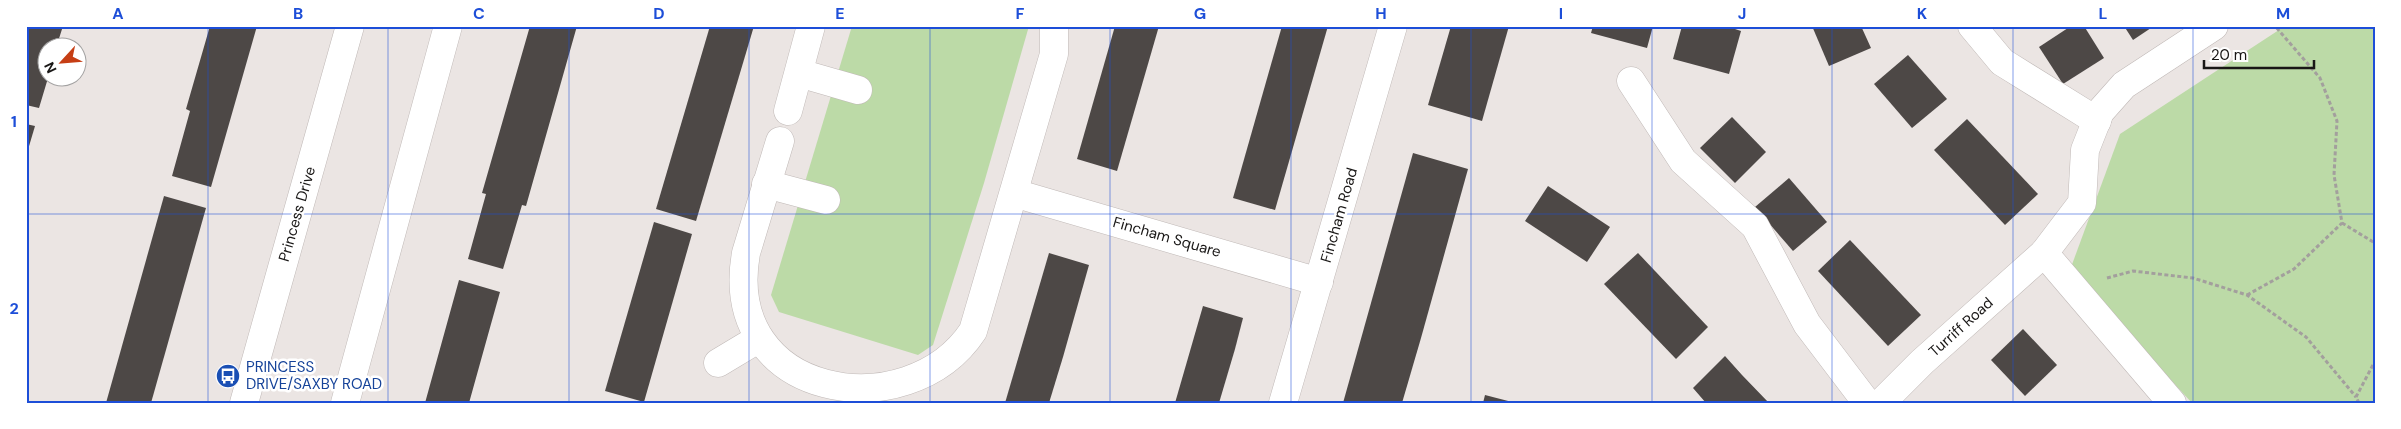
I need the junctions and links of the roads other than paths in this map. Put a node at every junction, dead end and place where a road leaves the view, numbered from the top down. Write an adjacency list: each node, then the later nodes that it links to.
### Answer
1 (350, 26): 21 (street, Princess Drive)
2 (448, 26): 22 (street)
3 (811, 26): 8 (street)
4 (1054, 26): 15 (street)
5 (1393, 26): 18 (street, Fincham Road)
6 (1972, 26): 12 (street)
7 (2214, 26): 12 (street, Turriff Road)
8 (799, 73): 10 (street); 11 (street)
9 (1631, 81): 24 (street)
10 (858, 90)
11 (788, 111)
12 (2097, 121): 17 (street, Turriff Road)
13 (780, 140): 14 (street)
14 (766, 184): 16 (street); 19 (street)
15 (1014, 193): 18 (street, Fincham Square); 19 (street)
16 (826, 200)
17 (2044, 253): 25 (street, Turriff Road); 26 (street)
18 (1319, 282): 23 (street, Fincham Road)
19 (758, 340): 20 (street)
20 (718, 363)
21 (244, 403)
22 (345, 403)
23 (1283, 403)
24 (1867, 403)
25 (1880, 403)
26 (2172, 403)

